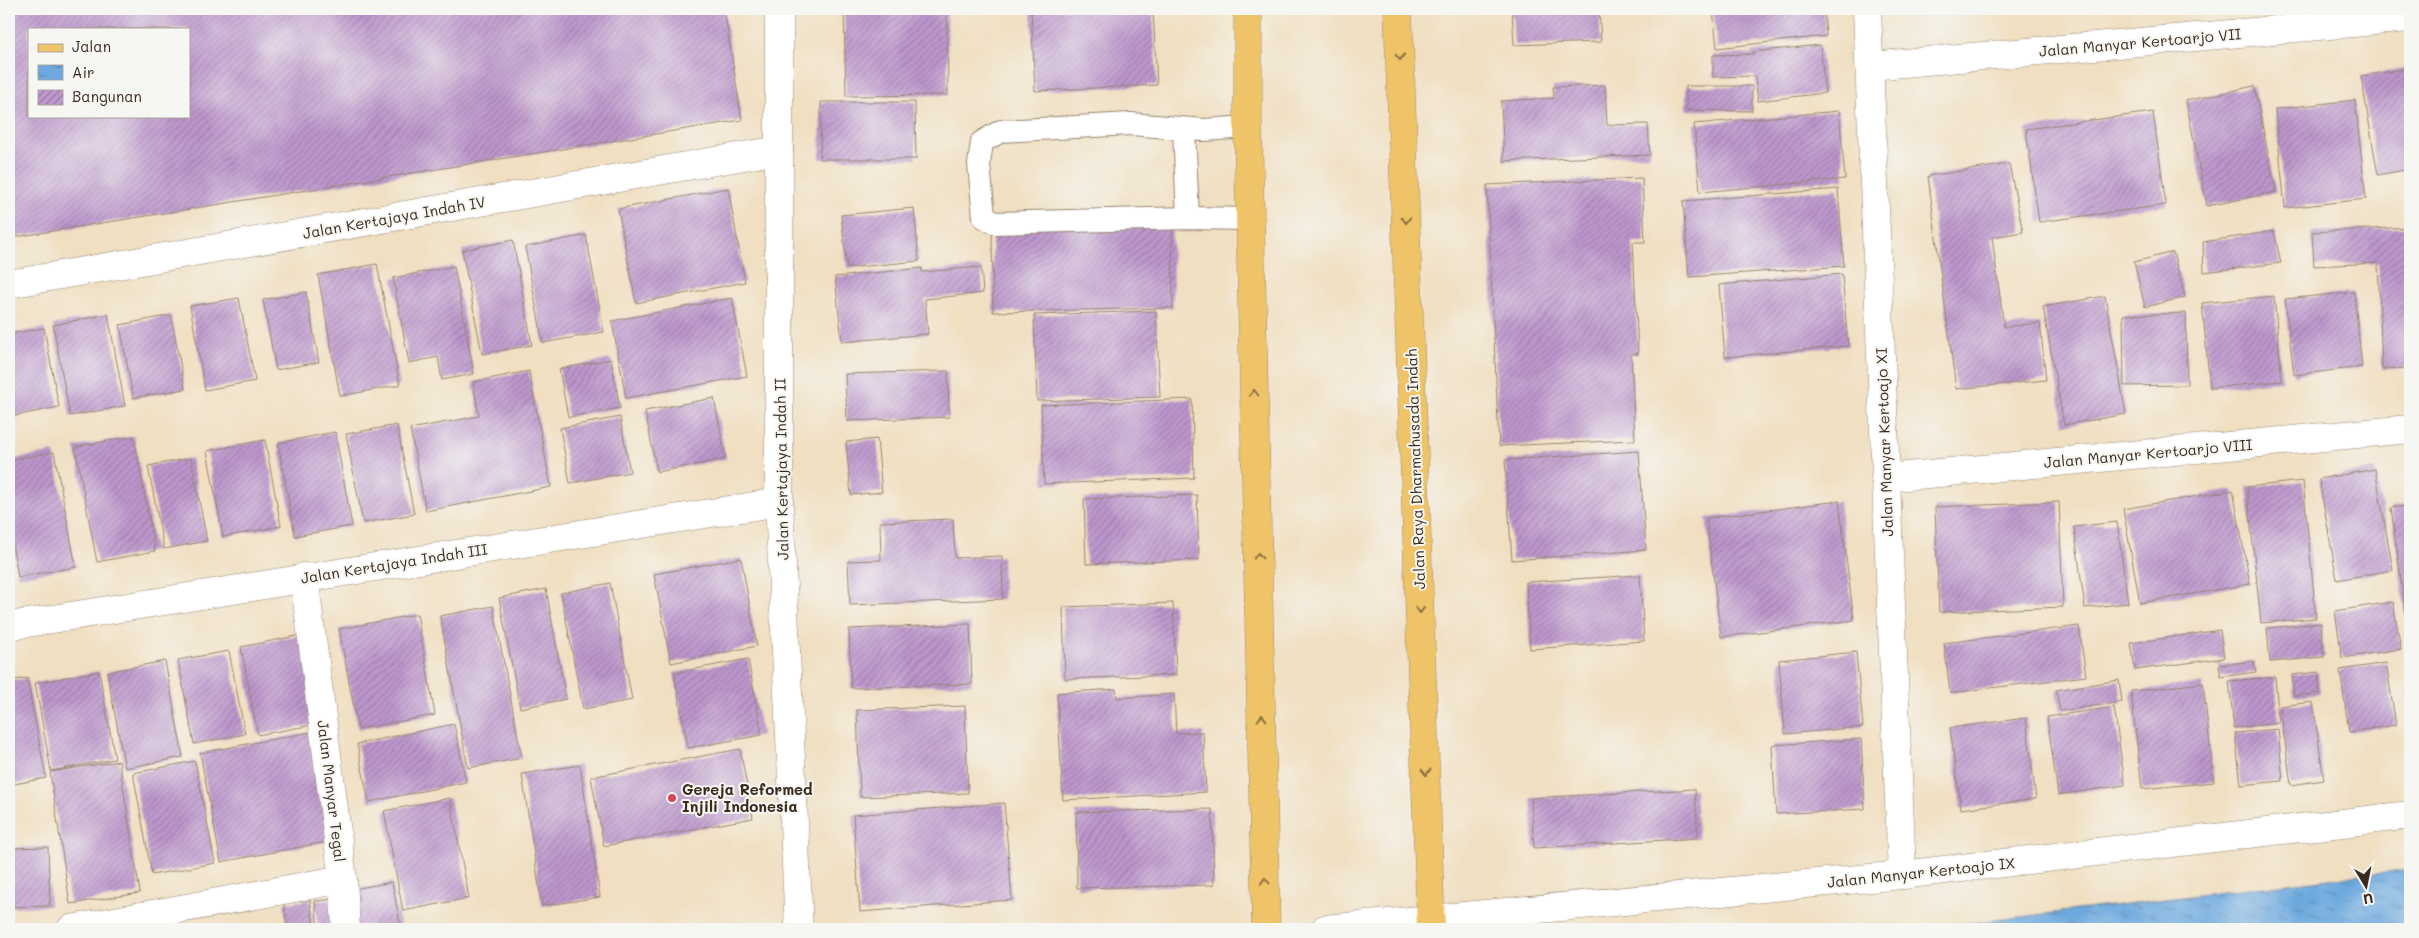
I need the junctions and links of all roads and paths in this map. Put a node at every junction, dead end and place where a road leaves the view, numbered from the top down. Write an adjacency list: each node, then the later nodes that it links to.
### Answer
1 (779, 9): 9 (street, Jalan Kertajaya Indah II)
2 (1248, 9): 7 (main road)
3 (1398, 9): 21 (main road, Jalan Raya Dharmahusada Indah, one-way to 21)
4 (1868, 9): 6 (street, Jalan Manyar Kertoajo XI)
5 (2410, 18): 6 (street, Jalan Manyar Kertoarjo VII)
6 (1870, 66): 14 (street, Jalan Manyar Kertoajo XI)
7 (1248, 127): 8 (lane); 11 (main road)
8 (1184, 128): 10 (lane); 10 (lane)
9 (779, 150): 12 (street, Jalan Kertajaya Indah IV); 15 (street, Jalan Kertajaya Indah II)
10 (1188, 218): 11 (lane)
11 (1250, 219): 25 (main road, one-way to 11)
12 (9, 284)
13 (2410, 429): 14 (street, Jalan Manyar Kertoarjo VIII)
14 (1885, 478): 19 (street, Jalan Manyar Kertoajo XI)
15 (779, 502): 16 (street, Jalan Kertajaya Indah III); 24 (street, Jalan Kertajaya Indah II)
16 (304, 577): 17 (street, Jalan Kertajaya Indah III); 20 (street, Jalan Manyar Tegal)
17 (9, 626)
18 (2410, 815): 19 (street, Jalan Manyar Kertoajo IX)
19 (1902, 875): 21 (street, Jalan Manyar Kertoajo IX)
20 (343, 879): 22 (street, Jalan Manyar Tegal); 23 (street)
21 (1431, 924): 26 (street)
22 (71, 929)
23 (346, 929)
24 (799, 929)
25 (1266, 929)
26 (1325, 929)

